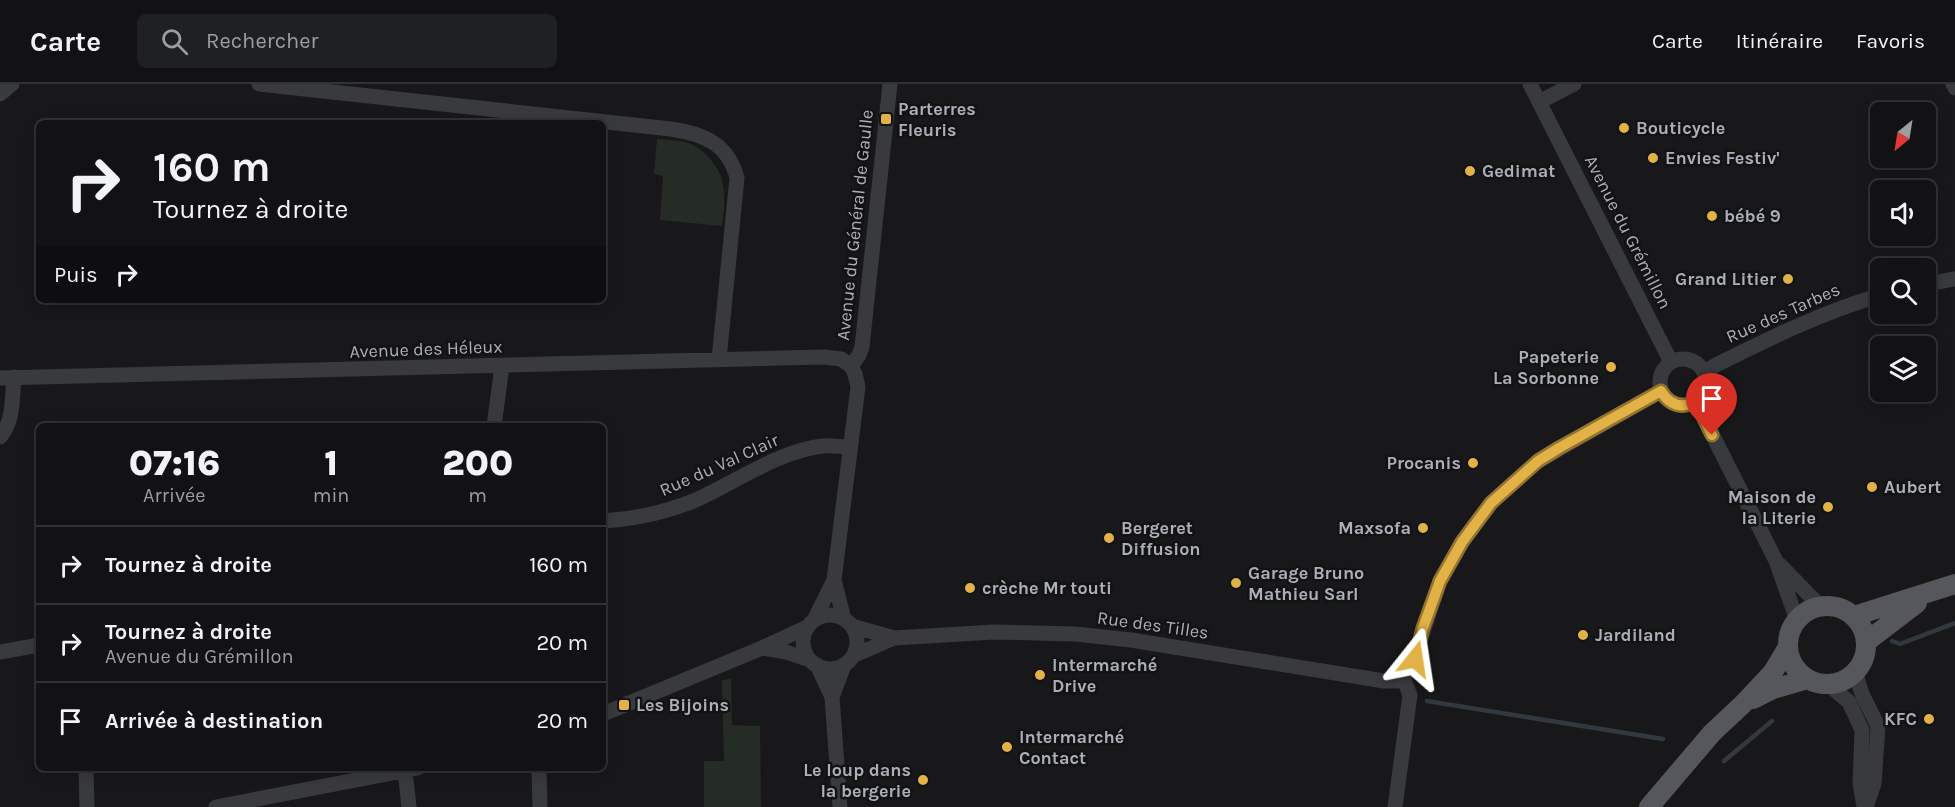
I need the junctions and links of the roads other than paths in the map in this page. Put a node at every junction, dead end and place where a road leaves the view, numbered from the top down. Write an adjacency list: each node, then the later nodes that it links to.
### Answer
1 (12, 84): 6 (street)
2 (260, 84): 8 (street)
3 (890, 84): 16 (street, Avenue du Général de Gaulle)
4 (1530, 84): 7 (street, Avenue du Grémillon)
5 (1574, 84): 7 (street)
6 (0, 94)
7 (1539, 102): 14 (street, Avenue du Grémillon)
8 (589, 120)
9 (606, 122): 13 (street)
10 (1955, 279): 11 (street)
11 (1936, 282)
12 (1870, 299): 17 (street, Rue des Tarbes)
13 (719, 359): 15 (street, Avenue des Héleux); 16 (street, Avenue des Héleux)
14 (1671, 362): 17 (street); 19 (street)
15 (502, 366): 18 (street, Avenue des Héleux); 21 (street)
16 (850, 366): 23 (street, Avenue du Général de Gaulle)
17 (1704, 373): 20 (street)
18 (7, 378): 22 (street)
19 (1661, 391): 20 (street); 43 (street)
20 (1696, 402): 25 (street)
21 (494, 423)
22 (0, 437)
23 (850, 447): 24 (street, Rue du Val Clair); 26 (street, Avenue du Général de Gaulle)
24 (606, 521)
25 (1776, 561): 29 (street); 31 (street)
26 (834, 580): 32 (street, Avenue du Général de Gaulle); 33 (street, Avenue du Général de Gaulle)
27 (1955, 584): 28 (main road)
28 (1928, 594): 30 (main road); 35 (main road)
29 (1820, 606): 30 (main road); 31 (main road)
30 (1854, 616): 35 (main road)
31 (1797, 620): 37 (main road)
32 (848, 622): 33 (street); 34 (street, Rue des Tilles); 40 (street)
33 (811, 623): 38 (street); 41 (street)
34 (894, 638): 40 (street, Rue des Tilles); 43 (street, Rue des Tilles)
35 (1866, 642): 42 (main road)
36 (36, 646): 39 (street)
37 (1788, 647): 44 (main road); 47 (main road)
38 (762, 648): 41 (street); 48 (street)
39 (0, 652)
40 (849, 660): 41 (street); 46 (street)
41 (813, 662): 46 (street)
42 (1855, 672): 45 (main road); 60 (street)
43 (1404, 678): 58 (street)
44 (1808, 679): 45 (main road); 47 (main road)
45 (1828, 684): 60 (street)
46 (832, 698): 57 (street)
47 (1743, 704): 59 (main road)
48 (606, 713)
49 (86, 771): 53 (street)
50 (401, 771): 54 (street)
51 (411, 771): 55 (street)
52 (539, 771): 56 (street)
53 (87, 807)
54 (216, 807)
55 (409, 807)
56 (540, 807)
57 (840, 807)
58 (1395, 807)
59 (1649, 807)
60 (1865, 807)

